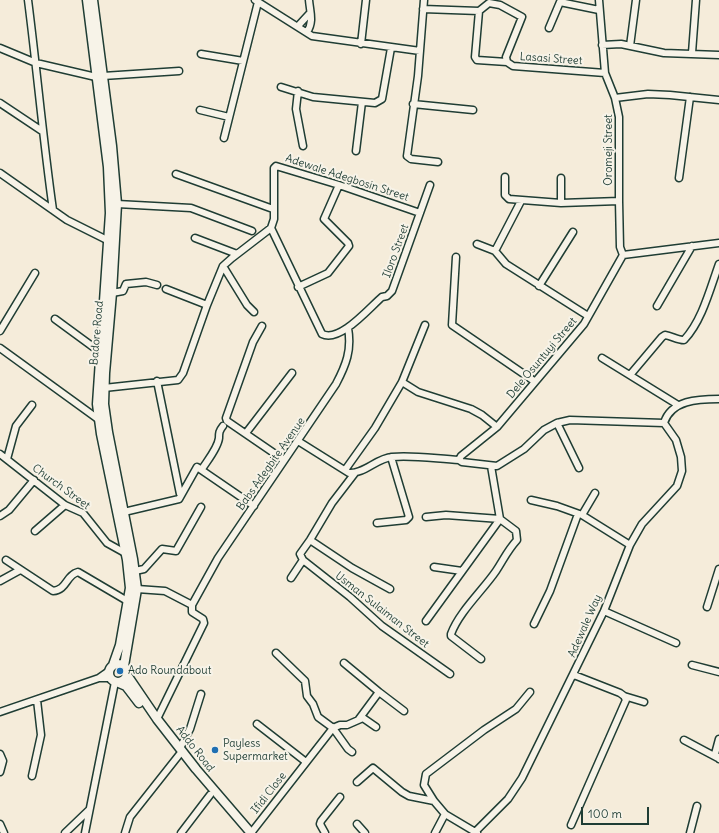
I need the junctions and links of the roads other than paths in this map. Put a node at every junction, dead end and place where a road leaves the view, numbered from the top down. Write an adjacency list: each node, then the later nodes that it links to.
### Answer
1 (28, 0): 29 (street)
2 (87, 0): 32 (main road, Badore Road)
3 (94, 0): 32 (main road, Badore Road)
4 (309, 0): 14 (street)
5 (366, 0): 18 (street)
6 (424, 0): 11 (street)
7 (599, 0): 12 (street, Oromeji Street)
8 (636, 0): 20 (street)
9 (696, 0): 24 (street)
10 (257, 1): 15 (street); 27 (street)
11 (423, 9): 13 (street, Lasasi Street); 23 (street)
12 (599, 10): 16 (street); 19 (street, Oromeji Street)
13 (479, 11): 28 (street); 28 (street, Lasasi Street)
14 (310, 13): 15 (street); 17 (street)
15 (298, 26): 17 (street)
16 (549, 28)
17 (307, 32): 18 (street)
18 (361, 44): 22 (street)
19 (602, 45): 20 (street); 31 (street, Oromeji Street)
20 (630, 46): 24 (street)
21 (0, 48): 29 (street)
22 (391, 48): 23 (street); 38 (street)
23 (420, 51): 40 (street)
24 (692, 53): 26 (street)
25 (201, 54): 27 (street)
26 (719, 55)
27 (243, 61): 44 (street)
28 (507, 62): 31 (street, Lasasi Street)
29 (36, 63): 32 (street); 45 (street)
30 (179, 71): 32 (street)
31 (605, 73): 36 (street, Oromeji Street)
32 (100, 76): 43 (main road, Badore Road)
33 (281, 87): 34 (street)
34 (298, 91): 38 (street); 47 (street)
35 (690, 97): 36 (street); 37 (street); 54 (street)
36 (615, 98): 58 (street, Oromeji Street)
37 (719, 100)
38 (362, 102): 48 (street)
39 (0, 103): 45 (street)
40 (413, 104): 42 (street); 49 (street)
41 (200, 110): 44 (street)
42 (473, 110)
43 (104, 113): 60 (main road, Badore Road); 68 (main road, Badore Road)
44 (229, 117): 46 (street)
45 (42, 132): 62 (street)
46 (224, 138)
47 (303, 146)
48 (356, 151)
49 (438, 162)
50 (0, 173): 62 (street)
51 (176, 174): 61 (street)
52 (505, 177): 57 (street)
53 (561, 178): 59 (street)
54 (679, 178)
55 (338, 185): 61 (street, Adewale Adegbosin Street); 63 (street, Adewale Adegbosin Street); 81 (street)
56 (430, 186): 63 (street, Iloro Street)
57 (521, 201): 59 (street); 72 (street)
58 (619, 201): 59 (street); 74 (street, Oromeji Street)
59 (561, 203)
60 (117, 204): 65 (street); 83 (main road, Badore Road)
61 (273, 209): 64 (street, Adewale Adegbosin Street)
62 (53, 210): 68 (street)
63 (420, 213): 91 (street, Iloro Street)
64 (271, 228): 73 (street); 81 (street)
65 (252, 231)
66 (573, 232): 80 (street)
67 (195, 238): 73 (street)
68 (109, 241): 94 (main road, Badore Road)
69 (719, 243): 71 (street)
70 (477, 244): 72 (street)
71 (692, 246): 74 (street); 85 (street)
72 (495, 251): 80 (street)
73 (237, 254): 77 (street)
74 (623, 255): 87 (street, Dele Osuntuyi Street)
75 (456, 257): 99 (street)
76 (719, 264): 97 (street)
77 (223, 266): 84 (street); 86 (street)
78 (35, 273): 92 (street)
79 (157, 285): 83 (street)
80 (539, 286): 87 (street)
81 (298, 287): 91 (street, Iloro Street)
82 (166, 288): 84 (street)
83 (112, 293): 101 (main road, Badore Road)
84 (207, 305): 98 (street)
85 (657, 306)
86 (254, 312)
87 (588, 316): 99 (street, Dele Osuntuyi Street)
88 (55, 319): 94 (street)
89 (425, 325): 100 (street)
90 (262, 326): 110 (street)
91 (348, 328): 111 (street, Babs Adegbite Avenue)
92 (0, 331)
93 (0, 348): 105 (street)
94 (100, 352): 105 (main road, Badore Road)
95 (602, 358): 97 (street)
96 (292, 373): 110 (street)
97 (630, 375): 104 (street)
98 (157, 381): 101 (street); 124 (street)
99 (534, 381): 109 (street, Dele Osuntuyi Street)
100 (402, 382): 109 (street); 120 (street)
101 (104, 388): 129 (main road, Badore Road)
102 (719, 399): 104 (street)
103 (32, 404): 114 (street)
104 (678, 405): 107 (street)
105 (98, 419): 138 (main road, Badore Road)
106 (557, 423): 107 (street); 117 (street); 118 (street)
107 (664, 423): 137 (street, Adewale Way)
108 (222, 426): 119 (street)
109 (497, 427): 116 (street, Dele Osuntuyi Street)
110 (246, 434): 115 (street)
111 (298, 442): 115 (street, Babs Adegbite Avenue); 120 (street)
112 (0, 454): 114 (street, Church Street)
113 (391, 457): 116 (street); 121 (street); 134 (street)
114 (6, 459): 122 (street, Church Street)
115 (284, 460): 127 (street, Babs Adegbite Avenue)
116 (459, 460): 117 (street)
117 (491, 466): 133 (street)
118 (579, 468)
119 (202, 469): 124 (street); 127 (street)
120 (345, 470): 121 (street)
121 (355, 473): 136 (street)
122 (34, 480): 126 (street, Church Street); 131 (street)
123 (595, 493): 130 (street)
124 (180, 494): 129 (street)
125 (530, 500): 130 (street)
126 (65, 504): 135 (street); 138 (street, Church Street)
127 (254, 506): 151 (street, Babs Adegbite Avenue)
128 (201, 507): 144 (street)
129 (124, 512): 144 (main road, Badore Road)
130 (580, 515): 137 (street); 155 (street)
131 (0, 516)
132 (426, 517): 133 (street)
133 (500, 519): 145 (street); 158 (street)
134 (377, 523)
135 (35, 531)
136 (310, 540): 140 (street); 148 (street)
137 (630, 545): 153 (street, Adewale Way)
138 (125, 553): 150 (main road, Badore Road)
139 (6, 560): 143 (street)
140 (303, 560): 146 (street); 163 (street, Usman Sulaiman Street)
141 (434, 567): 145 (street)
142 (719, 569): 152 (street)
143 (20, 570): 147 (street); 150 (street)
144 (135, 571): 149 (main road, Badore Road)
145 (462, 571): 154 (street)
146 (291, 578)
147 (0, 581)
148 (390, 589)
149 (136, 590): 151 (street); 161 (main road, Badore Road)
150 (129, 602): 165 (main road, Badore Road)
151 (192, 605): 174 (street)
152 (707, 607)
153 (604, 611): 156 (street); 164 (street, Adewale Way)
154 (426, 622)
155 (534, 624)
156 (676, 643)
157 (276, 653): 178 (street)
158 (481, 658)
159 (344, 663): 166 (street)
160 (692, 665): 162 (street)
161 (125, 670): 165 (main road); 165 (main road); 174 (main road, Addo Road)
162 (719, 672)
163 (450, 674)
164 (574, 675): 169 (street); 198 (street, Adewale Way)
165 (113, 676): 170 (street); 181 (main road, Addo Road); 193 (street)
166 (379, 692): 172 (street); 175 (street)
167 (530, 692): 191 (street)
168 (201, 694): 181 (street)
169 (624, 696): 171 (street); 197 (street)
170 (37, 700): 173 (street); 187 (street)
171 (644, 702)
172 (404, 711)
173 (0, 712)
174 (157, 719): 181 (main road, Addo Road)
175 (359, 719): 177 (street); 178 (street)
176 (257, 724): 185 (street)
177 (376, 727)
178 (333, 728): 182 (street); 185 (street, Ifidi Close)
179 (719, 738): 184 (street)
180 (684, 740): 184 (street)
181 (179, 752): 189 (main road, Addo Road); 202 (street); 205 (main road, Addo Road)
182 (352, 752)
183 (0, 754): 186 (street)
184 (718, 758)
185 (306, 762): 205 (street, Ifidi Close)
186 (0, 772)
187 (32, 776)
188 (357, 782): 191 (street)
189 (210, 795): 203 (street); 204 (main road, Addo Road)
190 (340, 797): 206 (street)
191 (434, 801): 194 (street)
192 (697, 806): 209 (street)
193 (89, 810): 200 (street); 201 (street)
194 (446, 814): 198 (street); 208 (street)
195 (0, 824): 199 (street)
196 (357, 824): 207 (street)
197 (571, 825)
198 (476, 832)
199 (4, 833)
200 (65, 833)
201 (85, 833)
202 (125, 833)
203 (182, 833)
204 (243, 833)
205 (251, 833)
206 (325, 833)
207 (365, 833)
208 (435, 833)
209 (690, 833)

